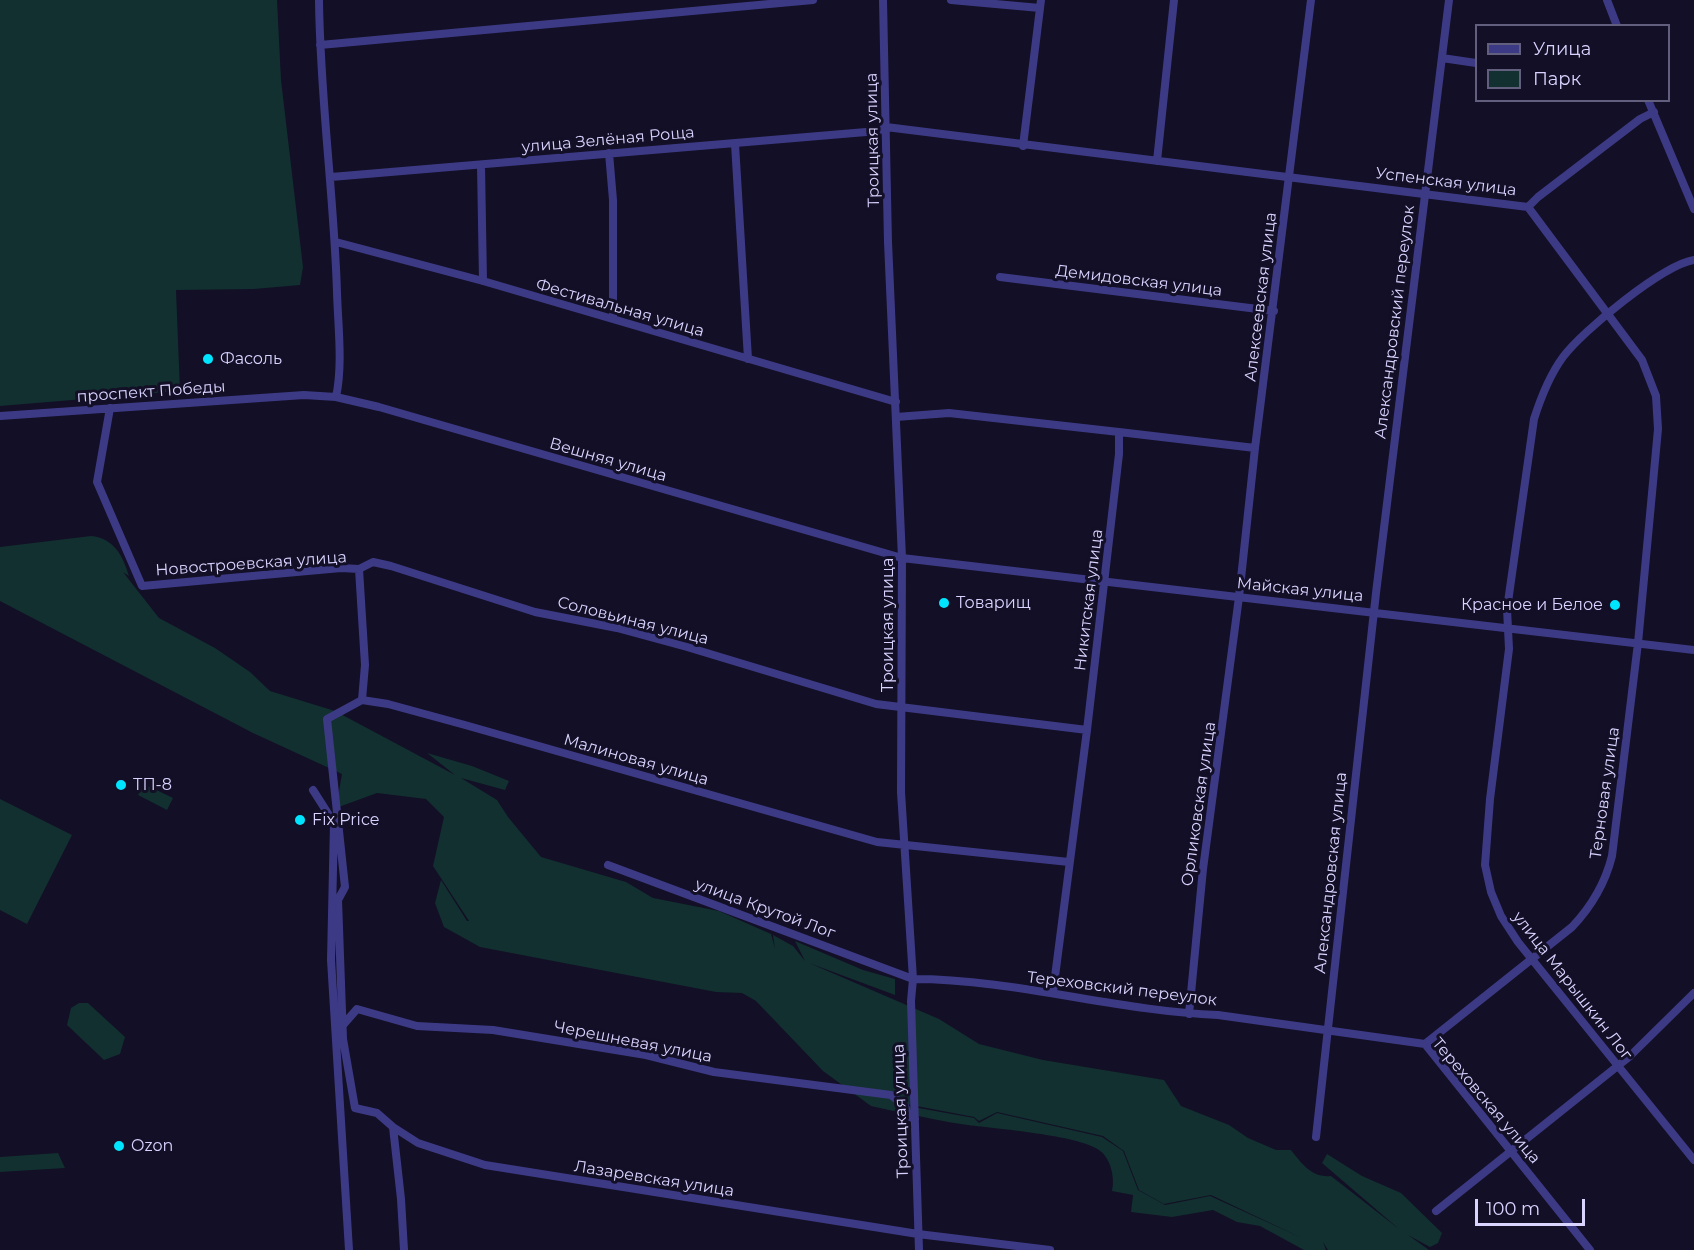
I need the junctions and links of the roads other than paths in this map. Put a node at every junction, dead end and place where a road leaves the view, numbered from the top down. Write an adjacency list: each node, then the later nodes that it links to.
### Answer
1 (319, 0): 11 (street)
2 (813, 0): 11 (street)
3 (883, 0): 16 (street, Троицкая улица)
4 (951, 0): 9 (street)
5 (1174, 0): 20 (street)
6 (1311, 0): 22 (street, Алексеевская улица)
7 (1449, 0): 12 (street, Александровский переулок)
8 (1607, 0): 10 (street)
9 (1041, 4): 18 (street)
10 (1616, 24)
11 (320, 45): 23 (street)
12 (1442, 58): 13 (street); 24 (street, Александровский переулок)
13 (1475, 63)
14 (1649, 102): 15 (street)
15 (1654, 112): 25 (street); 26 (street)
16 (886, 127): 17 (street, улица Зелёная Роща); 18 (street, Успенская улица); 37 (street, Троицкая улица)
17 (735, 144): 19 (street, улица Зелёная Роща); 34 (street)
18 (1023, 146): 20 (street, Успенская улица)
19 (609, 153): 21 (street, улица Зелёная Роща); 33 (street)
20 (1157, 161): 22 (street, Успенская улица)
21 (481, 165): 23 (street, улица Зелёная Роща); 30 (street)
22 (1289, 176): 24 (street, Успенская улица); 31 (street, Алексеевская улица)
23 (331, 177): 27 (street)
24 (1424, 193): 25 (street, Успенская улица); 47 (street, Александровский переулок)
25 (1528, 207): 32 (street, Успенская улица)
26 (1694, 209)
27 (336, 242): 30 (street, Фестивальная улица); 36 (street)
28 (1694, 260): 32 (street, улица Марышкин Лог)
29 (1000, 277): 31 (street, Демидовская улица)
30 (483, 280): 33 (street, Фестивальная улица)
31 (1274, 311): 42 (street, Алексеевская улица)
32 (1609, 314): 48 (street, улица Марышкин Лог); 49 (street, Успенская улица)
33 (613, 319): 34 (street, Фестивальная улица)
34 (747, 359): 37 (street, Фестивальная улица)
35 (304, 395): 36 (street, Вешняя улица); 38 (street, проспект Победы)
36 (336, 398): 43 (street, Вешняя улица)
37 (896, 402): 40 (street, Троицкая улица)
38 (110, 408): 39 (street, проспект Победы); 44 (street, Новостроевская улица)
39 (0, 416)
40 (896, 417): 41 (street); 43 (street, Троицкая улица)
41 (1119, 432): 42 (street); 45 (street, Никитская улица)
42 (1255, 448): 46 (street, Алексеевская улица)
43 (902, 558): 45 (street, Майская улица); 52 (street, Троицкая улица)
44 (359, 569): 51 (street, Новостроевская улица); 52 (street, Соловьиная улица)
45 (1105, 582): 46 (street, Майская улица); 53 (street, Никитская улица)
46 (1239, 597): 47 (street, Майская улица); 62 (street, Орликовская улица)
47 (1374, 612): 48 (street, Майская улица); 64 (street, Александровская улица)
48 (1508, 628): 49 (street, Майская улица); 58 (street, улица Марышкин Лог)
49 (1638, 644): 50 (street, Майская улица); 58 (street, Терновая улица)
50 (1694, 650)
51 (362, 700): 55 (street, Малиновая улица); 63 (street)
52 (903, 708): 53 (street, Соловьиная улица); 55 (street, Троицкая улица)
53 (1087, 730): 56 (street, Никитская улица)
54 (313, 790): 74 (street)
55 (903, 843): 56 (street, Малиновая улица); 59 (street, Троицкая улица)
56 (1069, 862): 60 (street, Никитская улица)
57 (608, 865): 59 (street, улица Крутой Лог)
58 (1532, 959): 65 (street, Терновая улица); 66 (street, улица Марышкин Лог)
59 (913, 979): 60 (street, Тереховский переулок); 67 (street, Троицкая улица)
60 (1053, 992): 62 (street, Тереховский переулок)
61 (1694, 993): 66 (street)
62 (1189, 1014): 64 (street, Тереховский переулок)
63 (343, 1025): 67 (street, Черешневая улица); 68 (street)
64 (1327, 1030): 65 (street, Тереховская улица); 69 (street, Александровская улица)
65 (1425, 1044): 70 (street, Тереховская улица)
66 (1617, 1066): 70 (street); 71 (street, улица Марышкин Лог)
67 (915, 1119): 73 (street, Троицкая улица)
68 (393, 1127): 73 (street, Лазаревская улица); 75 (street)
69 (1316, 1137)
70 (1512, 1150): 72 (street); 78 (street, Тереховская улица)
71 (1694, 1160)
72 (1436, 1211)
73 (918, 1234): 76 (street, Троицкая улица); 77 (street, Лазаревская улица)
74 (350, 1250)
75 (404, 1250)
76 (918, 1250)
77 (1050, 1250)
78 (1590, 1250)

